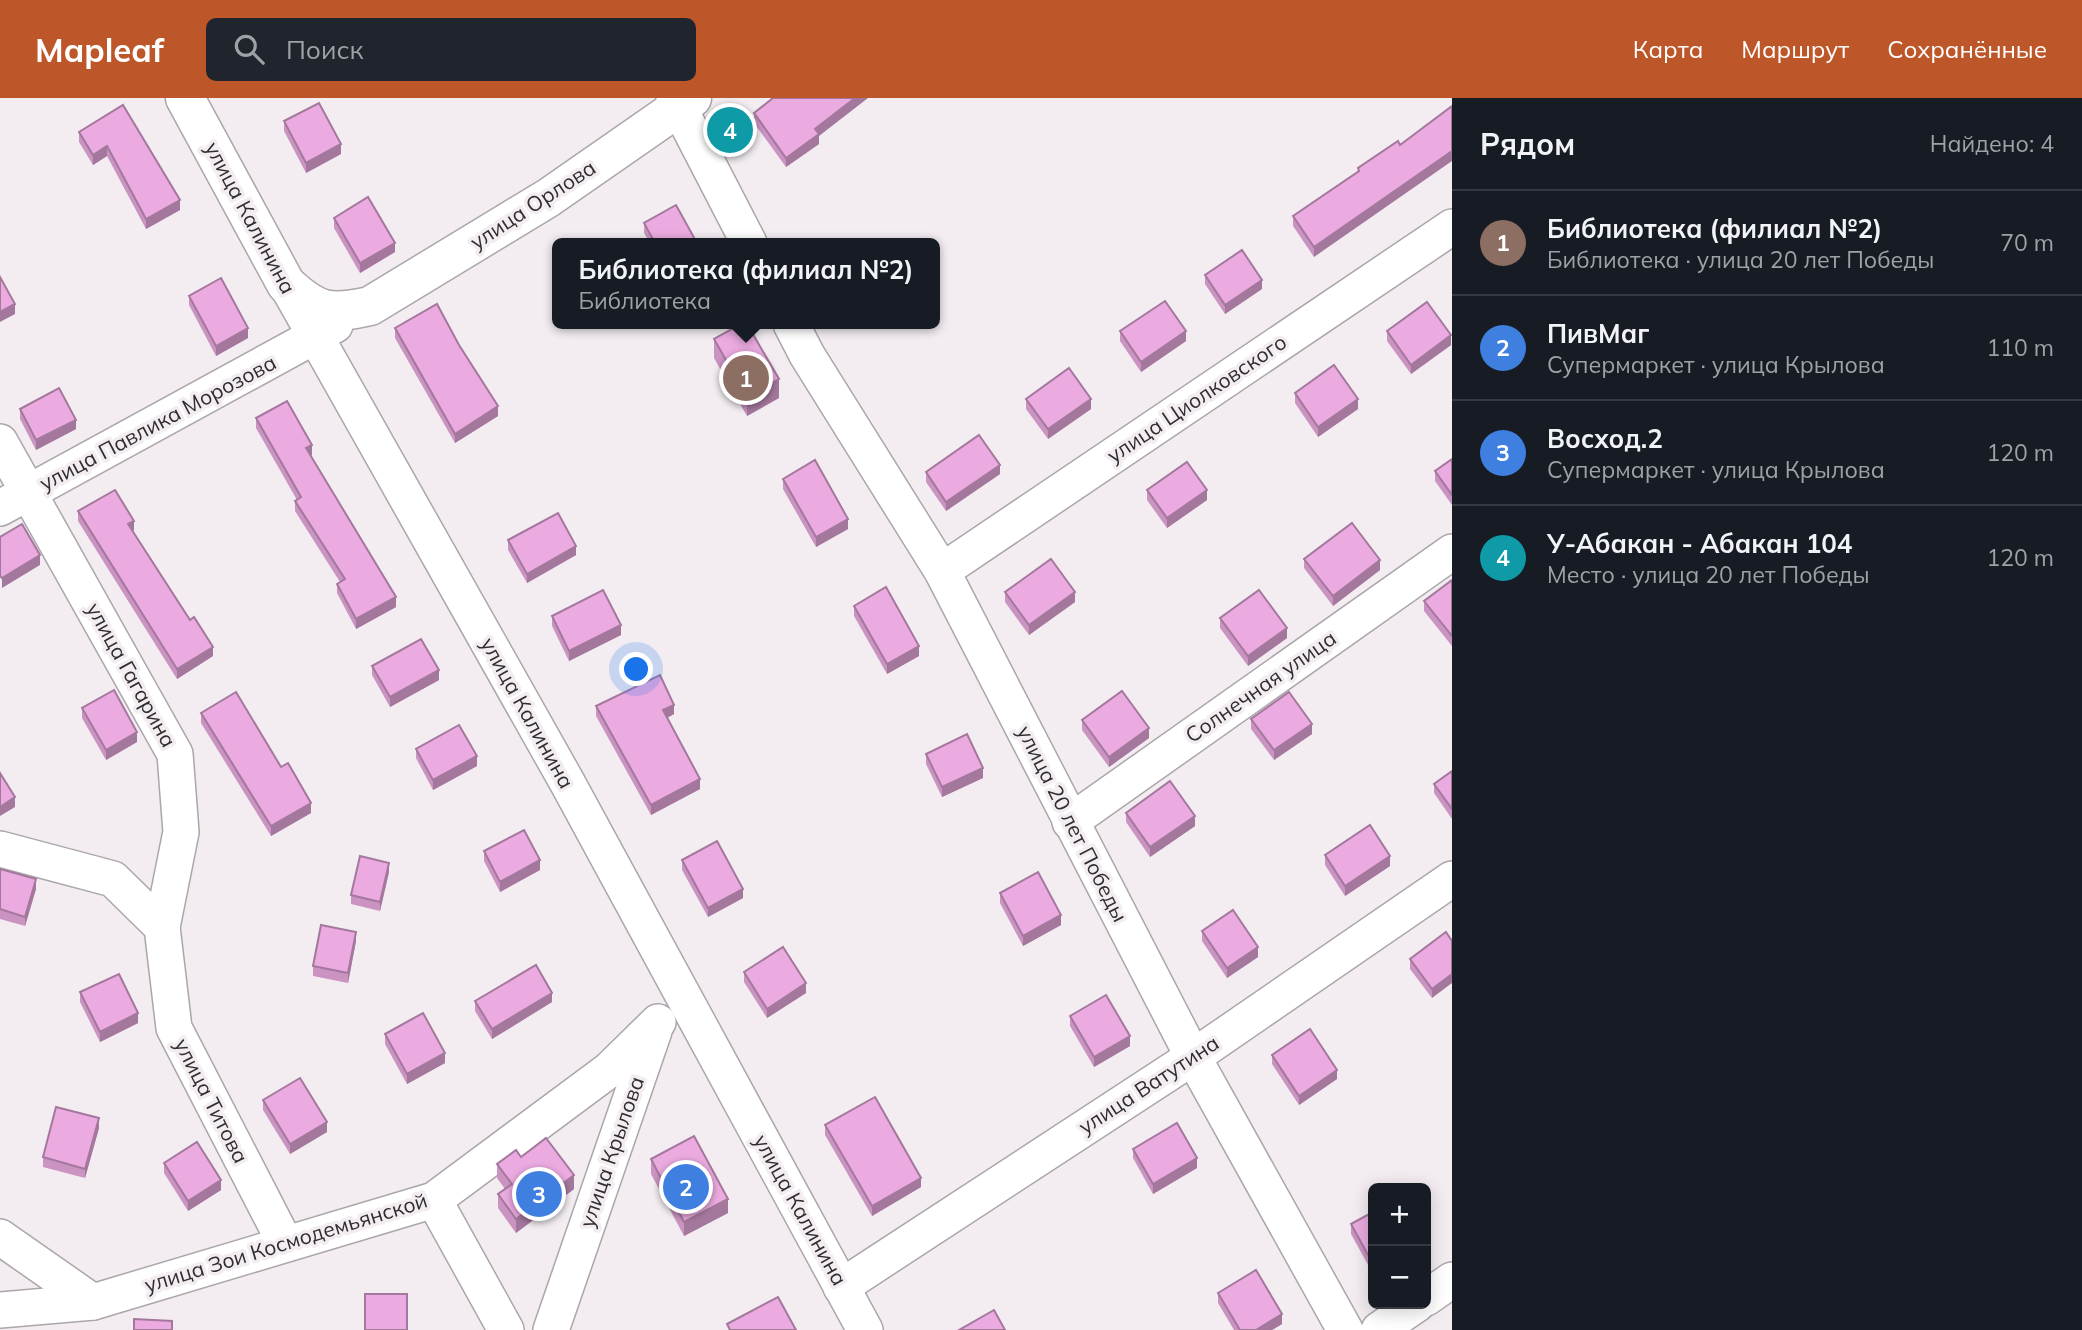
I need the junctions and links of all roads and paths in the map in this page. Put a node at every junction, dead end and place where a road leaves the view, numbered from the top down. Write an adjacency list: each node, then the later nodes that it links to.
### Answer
1 (185, 98): 5 (main road, улица Калинина)
2 (681, 101): 4 (street); 6 (main road, улица Орлова)
3 (1452, 227): 12 (street, улица Циолковского)
4 (747, 238)
5 (286, 284): 6 (main road); 8 (street, улица Калинина)
6 (370, 306): 8 (street, улица Павлика Морозова)
7 (794, 329): 12 (street, улица 20 лет Победы)
8 (315, 337): 10 (street, улица Павлика Морозова); 17 (street, улица Калинина)
9 (0, 442): 10 (street, улица Гагарина)
10 (14, 500): 16 (street, улица Гагарина)
11 (1452, 551): 13 (street, Солнечная улица)
12 (943, 571): 13 (street, улица 20 лет Победы)
13 (1070, 821): 19 (street, улица 20 лет Победы)
14 (0, 849): 16 (street)
15 (1452, 879): 19 (street, улица Ватутина)
16 (162, 928): 22 (street, улица Титова)
17 (671, 974): 18 (street, улица Крылова); 24 (street, улица Калинина)
18 (658, 1022): 20 (street, улица Зои Космодемьянской); 30 (street, улица Крылова)
19 (1192, 1057): 24 (street, улица Ватутина); 32 (street, улица 20 лет Победы)
20 (434, 1200): 22 (street, улица Зои Космодемьянской); 29 (street)
21 (0, 1237): 28 (street)
22 (285, 1243): 28 (street, улица Зои Космодемьянской)
23 (1452, 1280): 25 (street)
24 (841, 1287): 31 (street, улица Калинина)
25 (1431, 1295)
26 (1410, 1309): 33 (street)
27 (0, 1310): 28 (street, улица Зои Космодемьянской)
28 (93, 1316)
29 (506, 1330)
30 (551, 1330)
31 (865, 1330)
32 (1345, 1330)
33 (1379, 1330)

